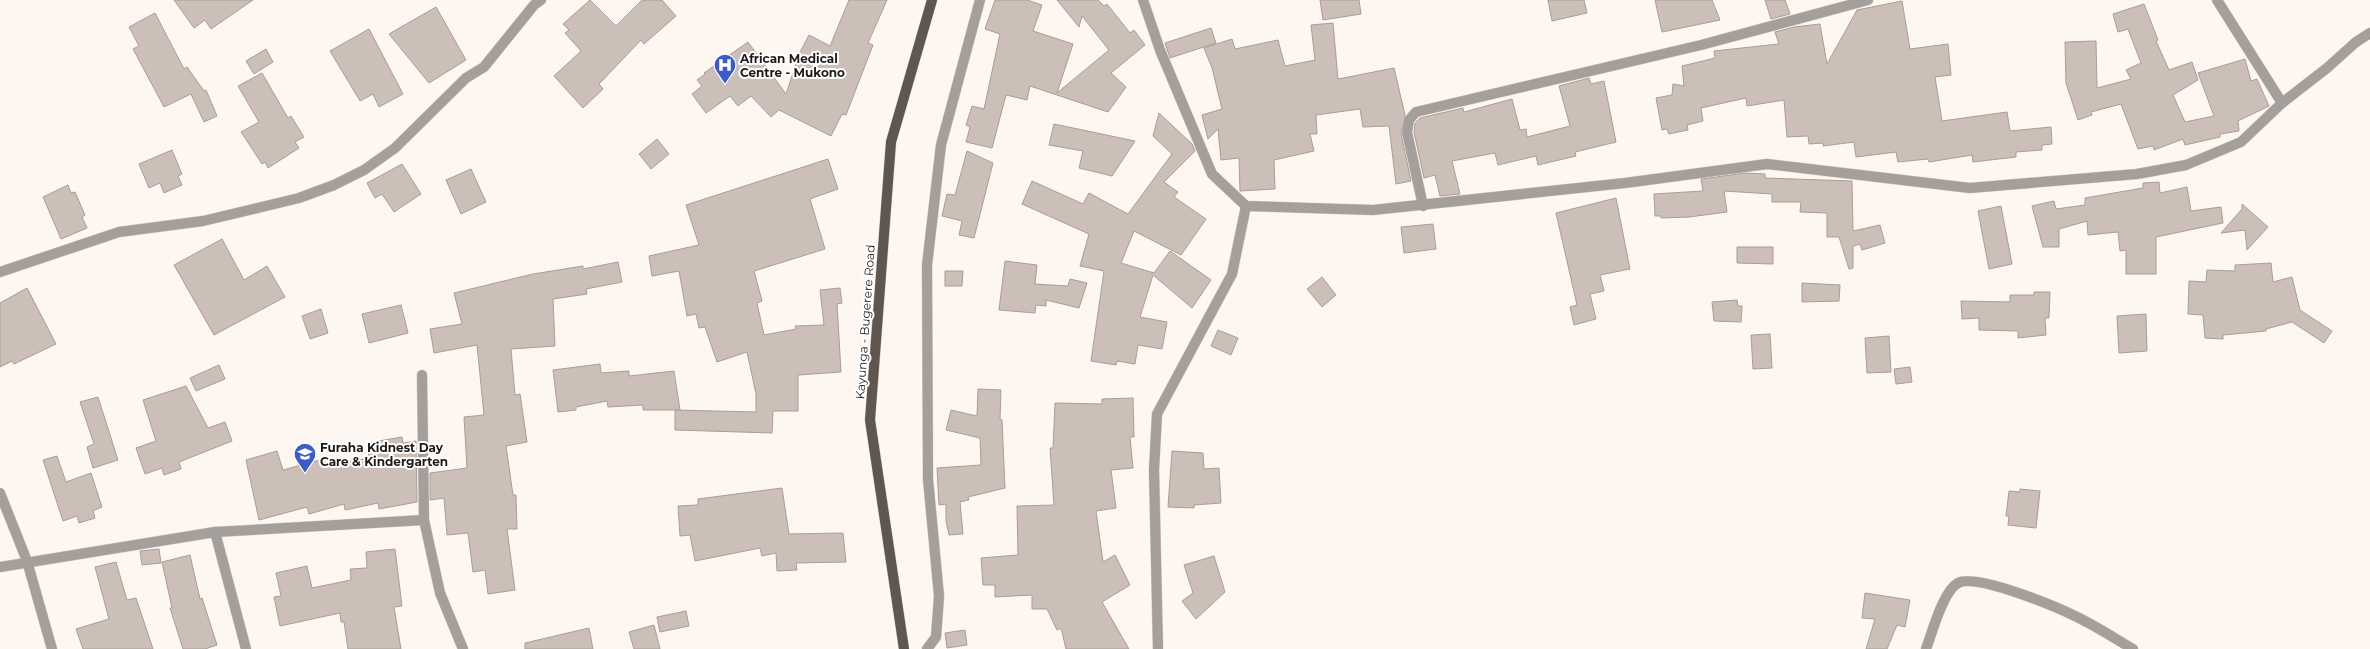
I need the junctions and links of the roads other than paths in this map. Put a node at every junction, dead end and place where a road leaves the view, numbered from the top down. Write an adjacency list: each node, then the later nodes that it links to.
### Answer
1 (541, 0): 11 (street)
2 (932, 0): 21 (main road, Kayunga - Bugerere Road)
3 (980, 0): 22 (street)
4 (1143, 0): 9 (street)
5 (1868, 0): 10 (street)
6 (2217, 0): 8 (street)
7 (2370, 33): 8 (street)
8 (2282, 103): 10 (street)
9 (1246, 206): 10 (street); 23 (street)
10 (1423, 206)
11 (0, 272)
12 (422, 375): 14 (street)
13 (0, 493): 16 (street)
14 (424, 520): 15 (street); 20 (street)
15 (215, 532): 16 (street); 19 (street)
16 (26, 561): 17 (street); 18 (street)
17 (0, 567)
18 (52, 649)
19 (246, 649)
20 (463, 649)
21 (904, 649)
22 (927, 649)
23 (1158, 649)
24 (1926, 649): 25 (street)
25 (2133, 649)

